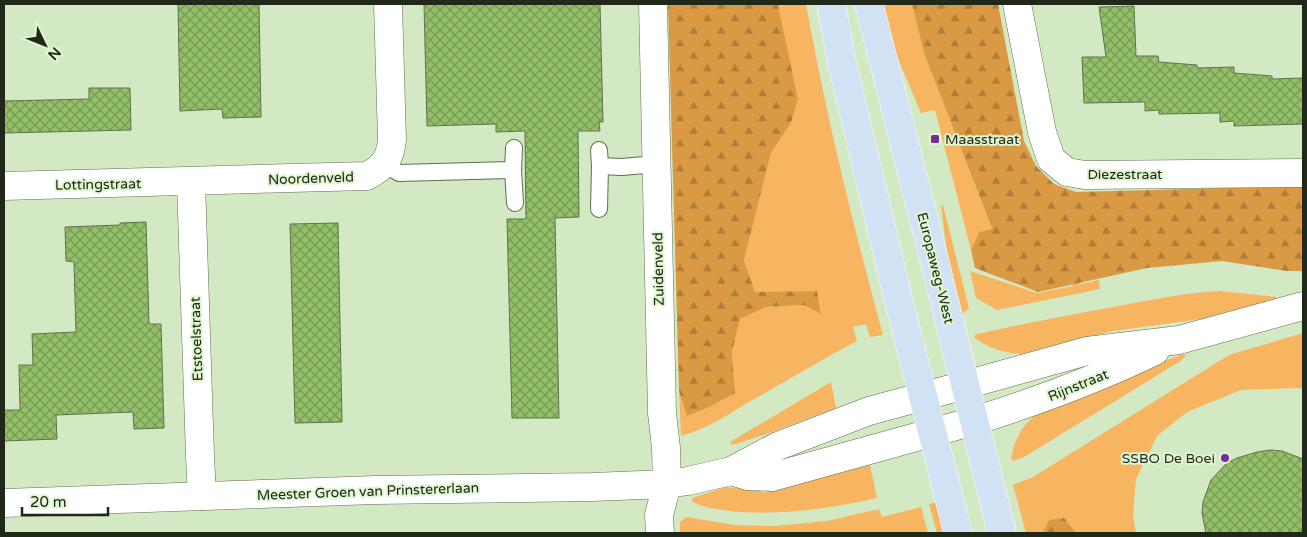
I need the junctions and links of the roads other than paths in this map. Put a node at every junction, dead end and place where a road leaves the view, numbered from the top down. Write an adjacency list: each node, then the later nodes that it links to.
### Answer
1 (388, 4): 7 (street)
2 (653, 4): 8 (street, Zuidenveld)
3 (831, 4): 18 (main road)
4 (869, 4): 17 (main road, Europaweg-West)
5 (1017, 4): 10 (street, Diezestraat)
6 (514, 148): 9 (lane)
7 (384, 164): 9 (lane); 11 (street, Noordenveld)
8 (656, 164): 14 (lane); 22 (street, Zuidenveld)
9 (513, 170): 13 (lane)
10 (1303, 173)
11 (191, 182): 12 (street, Lottingstraat); 23 (street, Etstoelstraat)
12 (4, 186)
13 (515, 203)
14 (599, 209)
15 (1303, 306): 16 (street, Rijnstraat)
16 (1179, 340): 17 (street, Rijnstraat); 19 (street, Rijnstraat)
17 (965, 385): 18 (street, Rijnstraat); 19 (main road, Europaweg-West)
18 (923, 396): 20 (main road); 21 (street, Meester Groen van Prinstererlaan)
19 (974, 421): 20 (street, Rijnstraat); 27 (main road, Europaweg-West)
20 (932, 433): 21 (street, Meester Groen van Prinstererlaan); 26 (main road)
21 (731, 471): 22 (street, Meester Groen van Prinstererlaan)
22 (667, 484): 23 (street, Meester Groen van Prinstererlaan); 25 (street, Zuidenveld)
23 (202, 496): 24 (street, Meester Groen van Prinstererlaan)
24 (4, 503)
25 (660, 533)
26 (958, 533)
27 (1002, 533)

